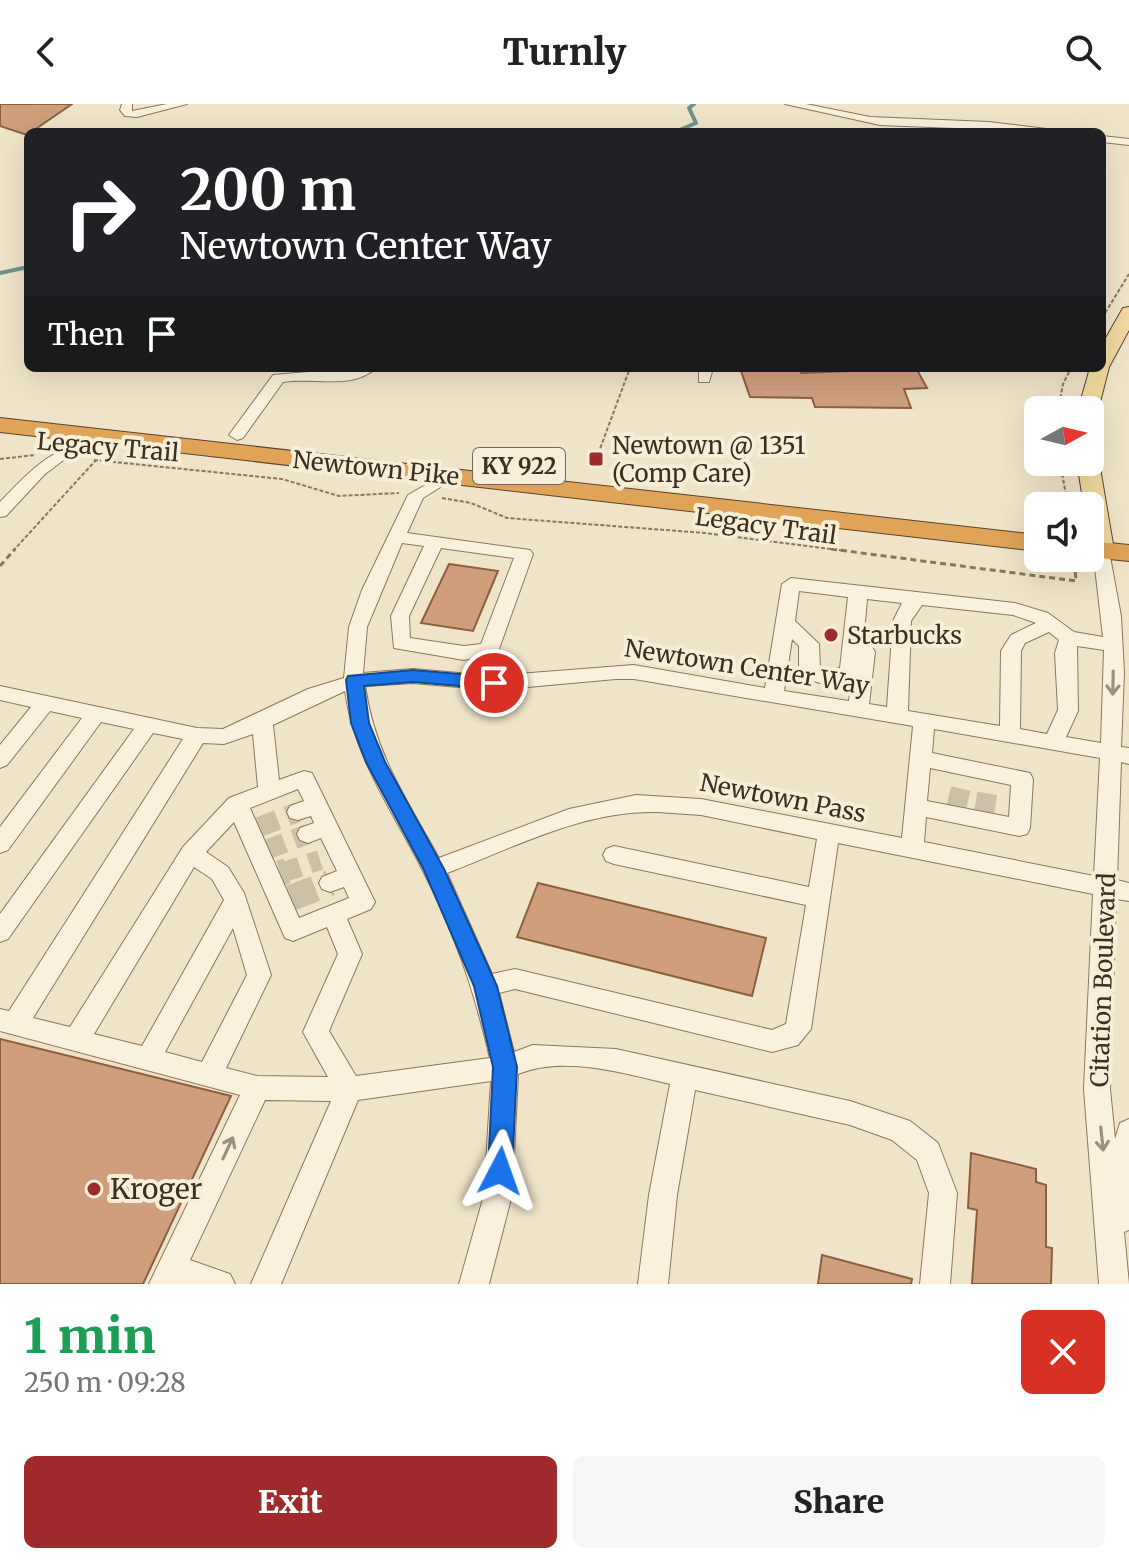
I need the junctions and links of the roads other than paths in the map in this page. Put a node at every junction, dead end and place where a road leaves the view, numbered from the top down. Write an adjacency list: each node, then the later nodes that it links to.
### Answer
1 (127, 104): 2 (street)
2 (182, 104)
3 (790, 104): 4 (street)
4 (869, 120): 5 (street); 6 (street)
5 (920, 128)
6 (988, 128)
7 (1106, 139): 8 (street)
8 (1129, 142)
9 (1106, 148): 10 (street)
10 (1129, 150)
11 (1129, 312): 12 (main road)
12 (1106, 356)
13 (357, 372): 18 (street)
14 (1099, 372): 15 (main road)
15 (1092, 396)
16 (0, 407): 18 (highway, Newtown Pike / KY 922)
17 (10, 426): 19 (highway, Newtown Pike / KY 922); 20 (street)
18 (237, 435): 19 (highway); 23 (highway, Newtown Pike / KY 922)
19 (139, 441): 20 (street); 21 (highway, Newtown Pike / KY 922)
20 (53, 456): 22 (street)
21 (407, 486): 25 (street); 28 (highway, Newtown Pike / KY 922)
22 (0, 512)
23 (1024, 522)
24 (1129, 534): 26 (highway)
25 (396, 537): 27 (street); 40 (street)
26 (1104, 538)
27 (435, 542): 27 (street)
28 (1024, 542)
29 (1104, 543): 30 (highway)
30 (1129, 553)
31 (1102, 572): 37 (street, Citation Boulevard)
32 (865, 593): 33 (street); 34 (street); 34 (street); 39 (street)
33 (917, 599): 35 (street); 46 (street)
34 (786, 624): 38 (street)
35 (1050, 624): 36 (street); 50 (street)
36 (1069, 638): 37 (street); 52 (street)
37 (1113, 645): 53 (street, Citation Boulevard, one-way to 53)
38 (780, 655): 39 (street); 42 (street)
39 (863, 674): 44 (street)
40 (355, 680): 42 (street, Newtown Center Way); 47 (street, Newtown Center Way); 64 (street)
41 (0, 693): 43 (street, Newtown Center Way)
42 (773, 697): 44 (street, Newtown Center Way)
43 (45, 703): 45 (street, Newtown Center Way); 55 (street)
44 (858, 711): 46 (street, Newtown Center Way)
45 (95, 715): 49 (street, Newtown Center Way); 60 (street)
46 (897, 718): 48 (street, Newtown Center Way)
47 (262, 722): 51 (street, Newtown Center Way); 56 (street)
48 (924, 722): 50 (street, Newtown Center Way); 54 (street)
49 (147, 726): 51 (street, Newtown Center Way); 69 (street)
50 (1010, 733): 52 (street, Newtown Center Way)
51 (197, 735): 71 (street)
52 (1055, 741): 53 (street, Newtown Center Way)
53 (1120, 754): 65 (street, Citation Boulevard)
54 (921, 758): 58 (street); 58 (street)
55 (0, 760)
56 (269, 791): 57 (street); 68 (street)
57 (237, 804): 62 (street); 68 (street)
58 (916, 807): 61 (street)
59 (829, 832): 61 (street, Newtown Pass); 64 (street, Newtown Pass); 66 (street)
60 (0, 844)
61 (912, 849): 65 (street, Newtown Pass)
62 (191, 853): 67 (street); 72 (street)
63 (614, 855): 66 (street)
64 (434, 869): 70 (street)
65 (1118, 890): 80 (street, Citation Boulevard, one-way to 80)
66 (819, 898): 70 (street)
67 (236, 900): 73 (street); 75 (street)
68 (334, 916): 78 (street)
69 (0, 932)
70 (485, 986): 74 (street)
71 (8, 1022): 72 (street)
72 (76, 1040): 73 (street)
73 (148, 1059): 75 (street)
74 (505, 1067): 76 (street); 78 (street); 84 (street)
75 (209, 1075): 77 (street)
76 (684, 1076): 85 (street); 86 (street)
77 (257, 1088): 78 (street); 81 (street, one-way to 77)
78 (349, 1089): 83 (street)
79 (1129, 1132): 80 (street, Citation Boulevard)
80 (1114, 1272)
81 (167, 1276): 82 (street)
82 (220, 1284)
83 (266, 1284)
84 (474, 1284)
85 (653, 1284)
86 (935, 1284)

